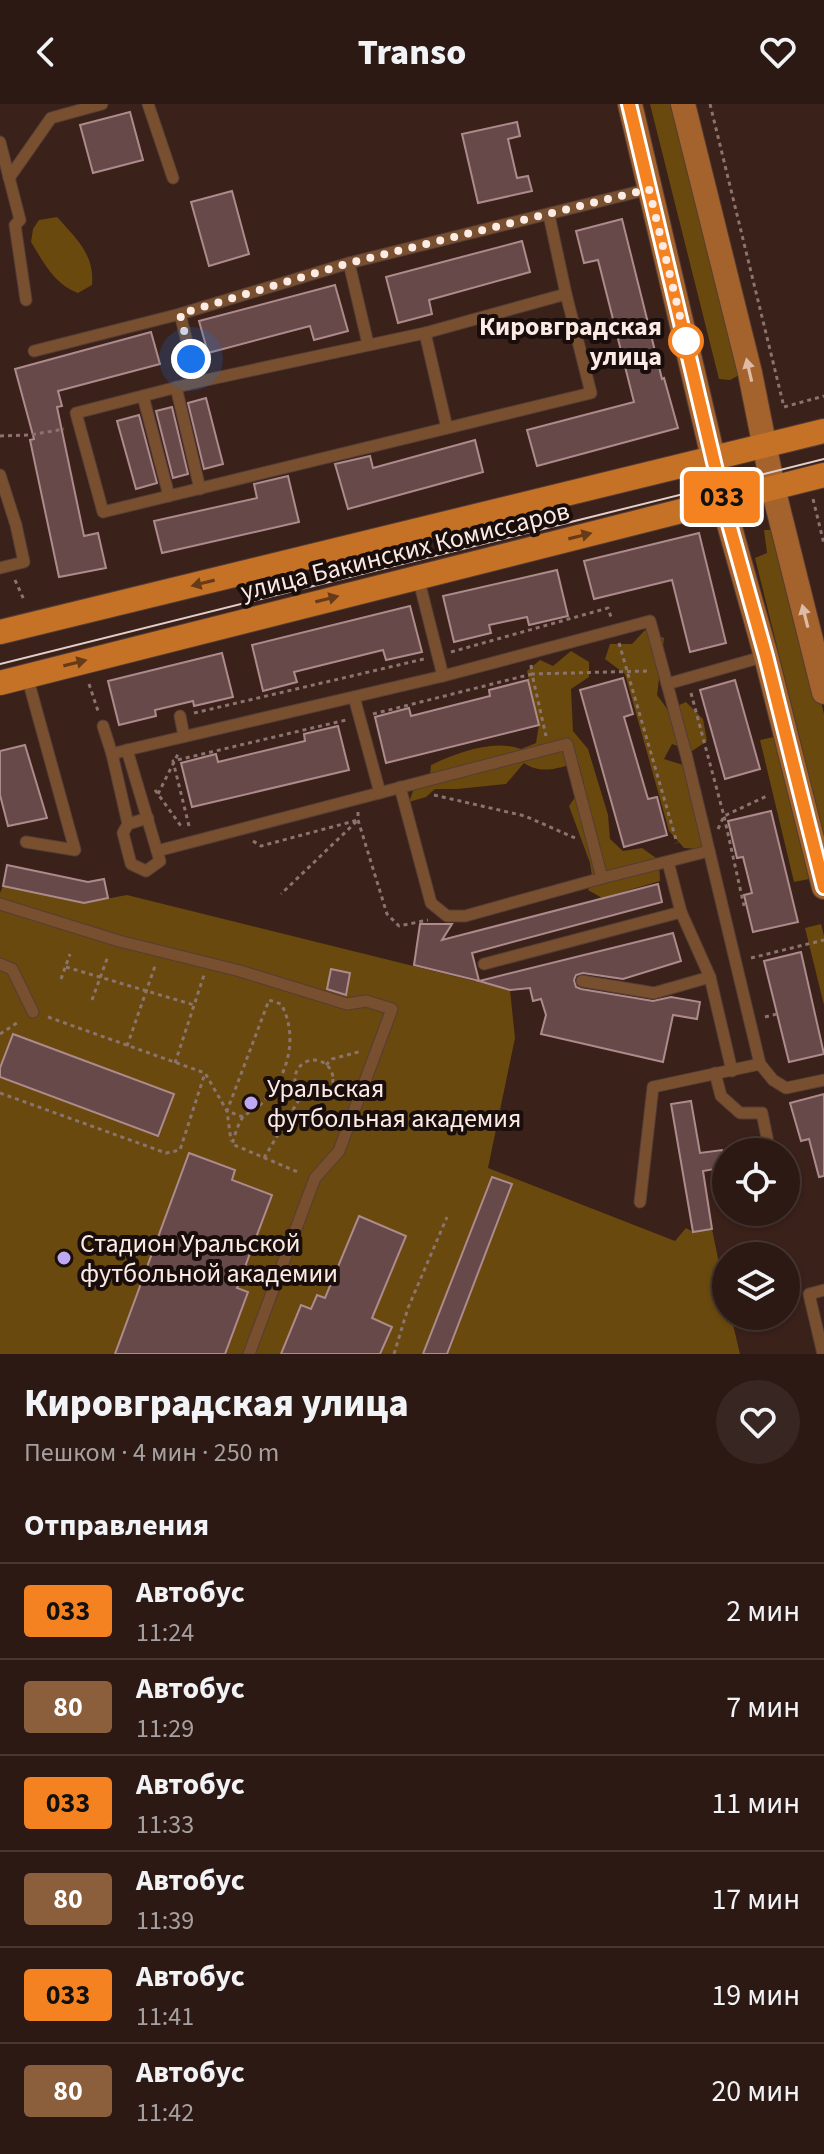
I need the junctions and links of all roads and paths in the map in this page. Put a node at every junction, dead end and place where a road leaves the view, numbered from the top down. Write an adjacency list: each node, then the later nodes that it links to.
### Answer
1 (48, 104): 7 (lane)
2 (102, 104): 7 (lane)
3 (148, 104): 10 (lane)
4 (630, 104): 11 (street)
5 (683, 104): 30 (street, one-way to 5)
6 (710, 104): 25 (path)
7 (51, 118): 9 (lane)
8 (0, 142): 9 (lane)
9 (9, 178): 14 (lane)
10 (173, 178)
11 (649, 189): 12 (lane); 31 (street)
12 (549, 215): 15 (lane); 16 (lane)
13 (0, 225): 14 (lane)
14 (15, 225): 17 (lane)
15 (349, 263): 18 (lane); 20 (lane)
16 (566, 294): 19 (lane); 27 (lane)
17 (26, 300)
18 (180, 314): 21 (lane); 22 (lane)
19 (425, 333): 20 (lane); 27 (lane)
20 (368, 344): 22 (lane)
21 (34, 351)
22 (197, 382): 23 (lane)
23 (176, 387): 24 (lane); 35 (lane)
24 (143, 396): 26 (lane); 36 (lane)
25 (824, 396)
26 (80, 425): 29 (path); 36 (lane)
27 (447, 428): 35 (lane)
28 (824, 431): 30 (main road, улица Бакинских Комиссаров)
29 (0, 436)
30 (764, 446): 31 (main road, улица Бакинских Комиссаров); 34 (street)
31 (714, 459): 38 (street); 43 (main road, улица Бакинских Комиссаров, one-way to 43)
32 (0, 475): 40 (lane)
33 (824, 475): 34 (main road, улица Бакинских Комиссаров)
34 (773, 488): 38 (main road, улица Бакинских Комиссаров); 55 (street, one-way to 34)
35 (200, 489): 36 (lane)
36 (169, 496)
37 (813, 499): 39 (path)
38 (723, 501): 41 (main road, улица Бакинских Комиссаров, one-way to 38); 45 (street)
39 (824, 544)
40 (0, 568)
41 (418, 576): 44 (lane); 49 (main road, улица Бакинских Комиссаров, one-way to 41)
42 (616, 631): 44 (path); 46 (path); 47 (lane); 50 (lane)
43 (0, 632)
44 (438, 655): 50 (lane); 57 (path)
45 (766, 656): 51 (lane); 81 (street)
46 (627, 670): 47 (path); 48 (path); 78 (path)
47 (664, 671): 54 (lane)
48 (532, 674)
49 (27, 675): 52 (main road, улица Бакинских Комиссаров); 74 (lane)
50 (443, 676): 56 (lane)
51 (687, 678): 54 (lane); 68 (path)
52 (0, 683)
53 (89, 683): 58 (path)
54 (667, 684): 77 (lane)
55 (824, 692)
56 (354, 697): 59 (lane); 64 (lane)
57 (180, 716): 59 (lane)
58 (103, 726): 61 (lane)
59 (188, 735): 60 (lane); 65 (path)
60 (127, 750): 61 (lane); 69 (lane)
61 (112, 754): 71 (lane)
62 (150, 783): 65 (path)
63 (400, 787): 64 (lane); 75 (path); 75 (lane); 86 (lane)
64 (380, 793): 67 (lane)
65 (158, 794): 69 (path); 73 (path)
66 (769, 795): 68 (path)
67 (359, 798): 70 (path); 72 (lane)
68 (724, 816): 77 (path); 84 (path)
69 (148, 818): 71 (lane); 76 (lane)
70 (358, 820): 72 (path); 82 (path); 86 (path)
71 (128, 824): 76 (lane)
72 (236, 830): 73 (lane)
73 (193, 841): 76 (lane)
74 (26, 842)
75 (594, 847): 80 (lane)
76 (157, 851)
77 (709, 851): 78 (lane); 91 (lane)
78 (681, 858): 79 (lane)
79 (668, 862): 80 (lane); 85 (lane)
80 (602, 878): 86 (lane)
81 (824, 887)
82 (281, 894)
83 (0, 904): 88 (lane)
84 (744, 906)
85 (681, 912): 94 (lane); 97 (lane)
86 (447, 916)
87 (824, 940): 91 (path)
88 (160, 951): 92 (lane); 100 (path)
89 (70, 954): 95 (path)
90 (108, 956): 96 (path)
91 (735, 961): 108 (lane)
92 (208, 963): 102 (path); 106 (lane)
93 (0, 964): 103 (lane)
94 (484, 964)
95 (66, 967): 96 (path); 98 (path)
96 (100, 977): 100 (path); 101 (path)
97 (710, 977): 99 (lane); 111 (lane)
98 (61, 979)
99 (582, 981)
100 (146, 991): 102 (path); 105 (path)
101 (92, 1000)
102 (194, 1005): 107 (path)
103 (33, 1012): 104 (path); 105 (path)
104 (0, 1034)
105 (127, 1046): 107 (path)
106 (378, 1047): 109 (path); 123 (lane)
107 (175, 1063): 112 (path)
108 (760, 1064): 111 (lane); 115 (lane)
109 (326, 1065): 113 (path); 117 (path)
110 (284, 1068): 113 (path); 118 (path); 119 (path)
111 (732, 1071): 114 (lane)
112 (205, 1073): 116 (path); 118 (path)
113 (297, 1073): 117 (path)
114 (715, 1073): 120 (lane); 124 (lane)
115 (824, 1080)
116 (0, 1093)
117 (303, 1093): 122 (path)
118 (227, 1111): 119 (path); 121 (path)
119 (243, 1117): 121 (path)
120 (767, 1138)
121 (232, 1144): 122 (path)
122 (264, 1159): 123 (path)
123 (315, 1178): 127 (lane)
124 (640, 1202)
125 (447, 1217): 128 (path)
126 (824, 1290): 129 (lane)
127 (249, 1354)
128 (394, 1354)
129 (823, 1354)

